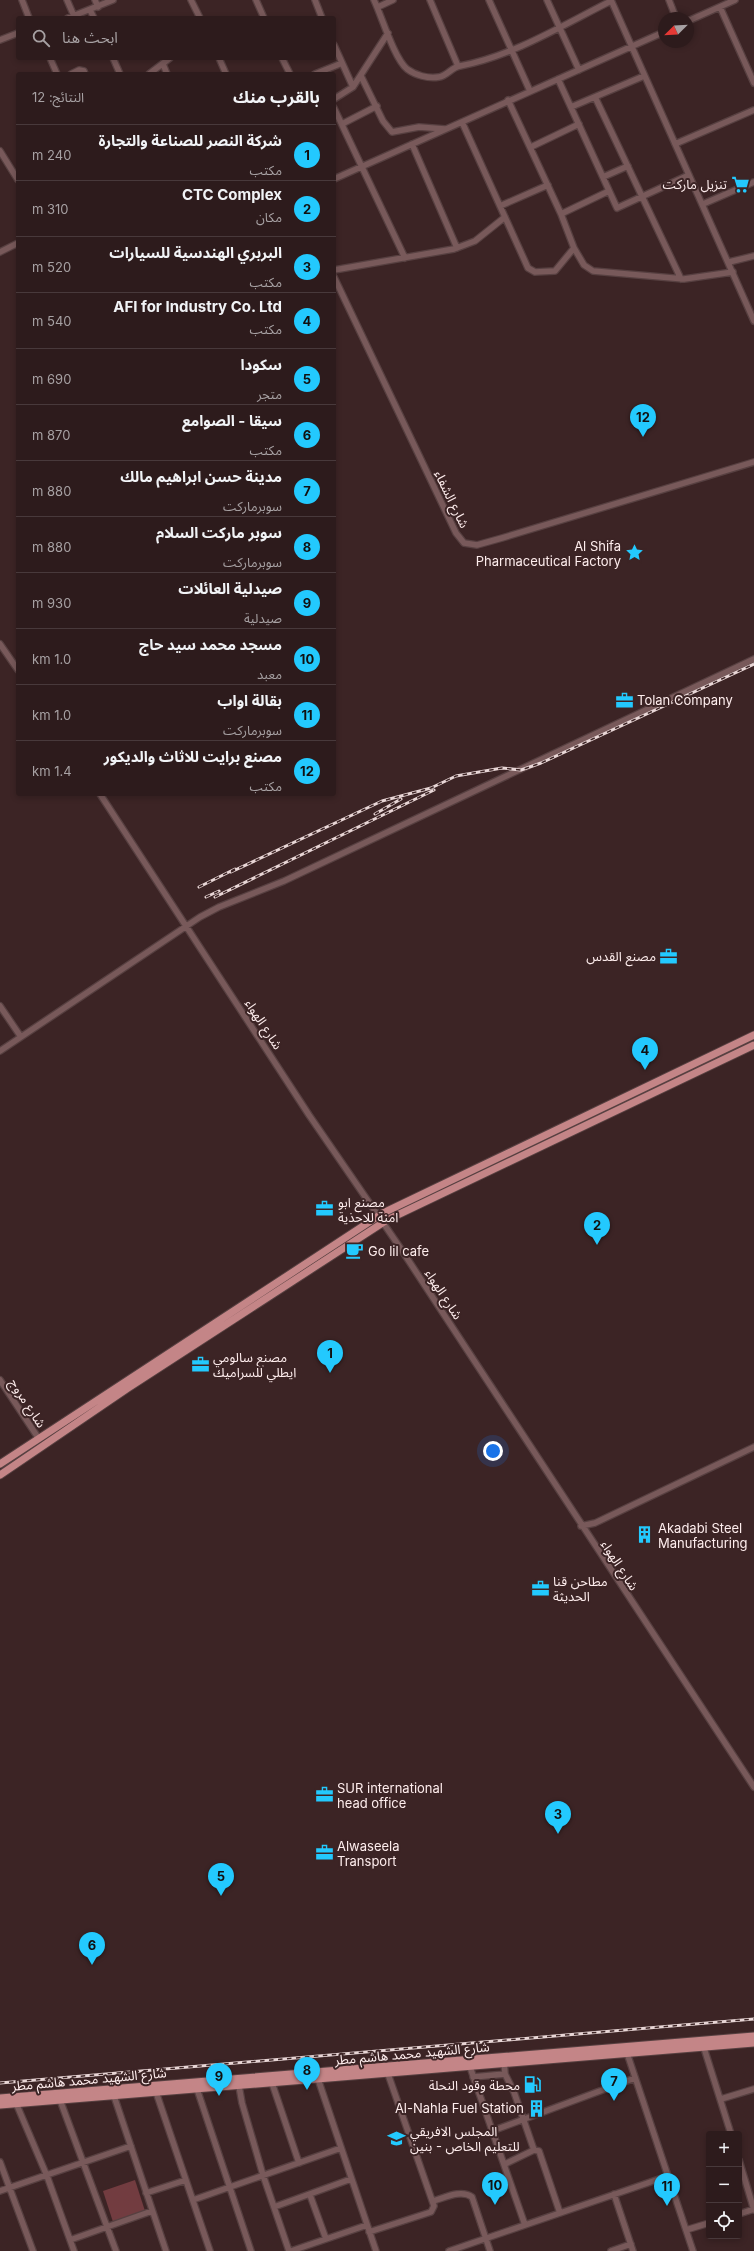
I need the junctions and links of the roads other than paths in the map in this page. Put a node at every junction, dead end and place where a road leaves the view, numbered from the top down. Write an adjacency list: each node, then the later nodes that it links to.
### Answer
1 (22, 0): 21 (street)
2 (67, 0): 22 (street)
3 (95, 0): 16 (street)
4 (113, 0): 16 (street)
5 (191, 0): 25 (street)
6 (256, 0): 26 (street)
7 (315, 0): 27 (street)
8 (374, 0): 17 (street)
9 (393, 0): 17 (street)
10 (430, 0): 44 (street)
11 (489, 0): 35 (street)
12 (547, 0): 29 (street)
13 (669, 0): 20 (street)
14 (611, 1): 29 (street); 34 (street)
15 (732, 1): 18 (street)
16 (98, 7): 19 (street)
17 (378, 7): 30 (street)
18 (720, 7): 28 (street); 58 (street)
19 (90, 10): 23 (street); 24 (street)
20 (674, 12)
21 (28, 16)
22 (71, 16)
23 (74, 16)
24 (93, 16)
25 (199, 16)
26 (263, 16)
27 (321, 16)
28 (694, 18)
29 (558, 27): 35 (street); 45 (street)
30 (388, 33): 44 (street); 55 (street)
31 (16, 34): 33 (street)
32 (658, 35): 34 (street)
33 (0, 40)
34 (632, 46): 45 (street); 56 (street)
35 (512, 49): 44 (street); 60 (street)
36 (336, 50): 42 (street)
37 (51, 60): 46 (street)
38 (114, 60): 49 (street)
39 (168, 60): 43 (street)
40 (220, 60): 52 (street)
41 (283, 60): 53 (street)
42 (342, 63): 54 (street); 59 (street)
43 (163, 64): 50 (street); 51 (street)
44 (458, 66)
45 (578, 70): 57 (street)
46 (56, 72)
47 (75, 72): 48 (street)
48 (84, 72)
49 (119, 72)
50 (152, 72)
51 (166, 72)
52 (225, 72)
53 (289, 72)
54 (320, 72)
55 (361, 76): 59 (street); 64 (street)
56 (644, 76): 61 (street); 73 (street)
57 (558, 79): 60 (street); 65 (street)
58 (754, 83)
59 (353, 87): 62 (street)
60 (530, 91): 63 (street)
61 (595, 97): 65 (street); 77 (street)
62 (336, 98)
63 (508, 100): 68 (street); 74 (street)
64 (376, 106): 69 (street); 71 (street)
65 (571, 107): 70 (street)
66 (754, 110): 73 (street)
67 (336, 112): 69 (street)
68 (462, 122): 71 (street); 87 (street)
69 (342, 124): 76 (street)
70 (579, 124): 74 (street); 80 (street)
71 (447, 128): 72 (street)
72 (412, 144): 76 (street); 91 (street)
73 (676, 144): 78 (street)
74 (531, 147): 83 (street)
75 (0, 151): 79 (street)
76 (362, 166): 81 (street); 95 (street)
77 (628, 166): 80 (street); 85 (street)
78 (689, 175): 85 (street); 86 (street)
79 (16, 177)
80 (603, 177): 84 (street)
81 (336, 178)
82 (754, 182): 86 (street)
83 (548, 185): 87 (street); 88 (street)
84 (609, 191): 85 (street); 88 (street)
85 (642, 196): 99 (street)
86 (703, 204): 96 (street)
87 (500, 206): 89 (street)
88 (561, 214): 92 (street)
89 (505, 217): 91 (street); 92 (street)
90 (16, 244): 93 (street)
91 (457, 248): 95 (street)
92 (574, 248): 99 (street)
93 (0, 252)
94 (754, 256): 96 (street)
95 (405, 258): 97 (street)
96 (729, 262): 98 (street)
97 (336, 270)
98 (734, 272): 99 (street); 101 (street)
99 (681, 279)
100 (336, 281): 102 (street, شارع الشفاء)
101 (754, 321)
102 (754, 462)
103 (0, 644): 105 (street)
104 (754, 659): 107 (street)
105 (16, 667)
106 (101, 796): 107 (street, شارع الهواء)
107 (185, 928): 110 (street); 113 (street, شارع الهواء)
108 (0, 1006): 110 (street)
109 (754, 1036): 113 (main road)
110 (21, 1037): 112 (street)
111 (754, 1045): 114 (main road)
112 (0, 1051)
113 (378, 1216): 114 (street, شارع الهواء); 115 (main road)
114 (383, 1222): 115 (main road); 121 (street, شارع الهواء)
115 (180, 1351): 117 (main road); 120 (main road)
116 (0, 1380): 117 (street, شارع مروج)
117 (38, 1439): 119 (main road)
118 (754, 1447): 121 (street)
119 (0, 1464)
120 (0, 1474)
121 (582, 1526): 122 (street, شارع الهواء)
122 (754, 1787)
123 (754, 2036): 126 (main road, شارع الشهيد محمد هاشم مطر)
124 (754, 2043): 125 (main road, شارع الشهيد محمد هاشم مطر)
125 (704, 2048): 126 (main road, شارع الشهيد محمد هاشم مطر); 141 (street)
126 (626, 2051): 127 (main road, شارع الشهيد محمد هاشم مطر); 132 (street)
127 (505, 2061): 128 (main road, شارع الشهيد محمد هاشم مطر); 130 (street); 140 (main road, شارع الشهيد محمد هاشم مطر)
128 (470, 2067): 129 (main road, شارع الشهيد محمد هاشم مطر); 131 (street)
129 (388, 2074): 133 (main road, شارع الشهيد محمد هاشم مطر); 168 (street)
130 (505, 2074): 131 (street); 145 (street)
131 (473, 2077): 146 (street)
132 (635, 2078): 145 (street); 158 (street)
133 (318, 2079): 134 (main road, شارع الشهيد محمد هاشم مطر); 149 (street)
134 (272, 2083): 135 (main road, شارع الشهيد محمد هاشم مطر); 153 (street)
135 (239, 2086): 136 (main road, شارع الشهيد محمد هاشم مطر); 156 (street)
136 (197, 2089): 138 (main road, شارع الشهيد محمد هاشم مطر); 161 (street)
137 (754, 2090): 141 (street)
138 (156, 2092): 139 (main road, شارع الشهيد محمد هاشم مطر); 160 (street)
139 (114, 2096): 142 (main road, شارع الشهيد محمد هاشم مطر); 148 (street)
140 (0, 2098)
141 (721, 2099): 147 (street)
142 (60, 2100): 143 (main road, شارع الشهيد محمد هاشم مطر); 152 (street)
143 (16, 2103): 144 (main road, شارع الشهيد محمد هاشم مطر); 157 (street)
144 (0, 2105)
145 (522, 2120): 146 (street); 150 (street)
146 (492, 2131): 154 (street)
147 (730, 2131)
148 (131, 2146): 152 (street); 164 (street)
149 (341, 2148): 153 (street); 159 (street)
150 (534, 2150): 154 (street); 173 (street)
151 (0, 2162): 162 (street)
152 (84, 2162): 157 (street); 177 (street)
153 (299, 2163): 156 (street)
154 (505, 2164): 176 (street)
155 (741, 2167): 170 (street)
156 (264, 2175): 161 (street); 169 (street)
157 (47, 2176): 162 (street); 182 (street)
158 (668, 2176): 165 (street); 178 (street)
159 (351, 2179): 166 (street); 175 (street)
160 (186, 2180): 164 (street); 167 (street)
161 (228, 2187): 167 (street); 189 (street)
162 (9, 2188): 163 (street); 184 (street)
163 (0, 2191)
164 (146, 2193): 171 (street)
165 (614, 2194): 173 (street); 183 (street)
166 (310, 2195): 169 (street); 180 (street)
167 (193, 2200): 188 (street)
168 (433, 2201): 179 (street); 181 (street)
169 (274, 2207): 190 (street)
170 (754, 2210): 172 (street)
171 (152, 2211): 177 (street); 187 (street)
172 (742, 2213)
173 (560, 2214): 176 (street)
174 (706, 2224): 178 (street)
175 (367, 2225): 179 (street); 180 (street)
176 (525, 2225): 181 (street)
177 (108, 2227): 182 (street); 186 (street)
178 (686, 2230): 196 (street)
179 (369, 2232): 191 (street)
180 (326, 2239): 190 (street)
181 (486, 2239): 192 (street); 193 (street)
182 (70, 2240): 185 (street)
183 (631, 2244): 194 (street); 195 (street)
184 (33, 2251)
185 (74, 2251)
186 (116, 2251)
187 (165, 2251)
188 (210, 2251)
189 (251, 2251)
190 (290, 2251)
191 (376, 2251)
192 (449, 2251)
193 (490, 2251)
194 (611, 2251)
195 (633, 2251)
196 (693, 2251)

